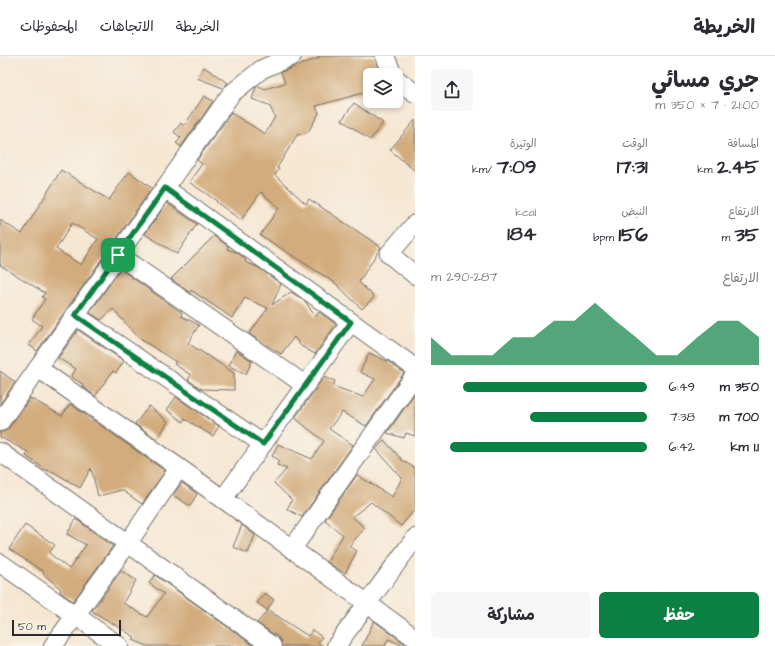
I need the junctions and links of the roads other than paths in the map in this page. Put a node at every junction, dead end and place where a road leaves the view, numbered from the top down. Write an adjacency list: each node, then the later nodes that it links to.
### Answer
1 (292, 56): 6 (street)
2 (385, 56): 3 (street)
3 (389, 68)
4 (403, 84): 5 (street)
5 (415, 93)
6 (165, 188): 8 (street); 11 (street)
7 (415, 224): 9 (street)
8 (118, 255): 10 (street); 15 (street)
9 (415, 275)
10 (75, 315): 12 (street); 17 (street)
11 (351, 322): 13 (street); 15 (street)
12 (38, 368): 16 (street); 19 (street)
13 (415, 368)
14 (415, 375): 23 (street)
15 (305, 386): 17 (street)
16 (0, 422)
17 (263, 444): 20 (street)
18 (0, 452): 22 (street)
19 (179, 468): 20 (street); 22 (street)
20 (223, 499): 23 (street)
21 (415, 538): 25 (street)
22 (128, 543): 26 (street); 30 (street)
23 (292, 549): 25 (street)
24 (2, 568): 26 (street)
25 (367, 604): 27 (street); 31 (street)
26 (75, 615): 28 (street); 29 (street)
27 (415, 638)
28 (53, 646)
29 (119, 646)
30 (272, 646)
31 (336, 646)

